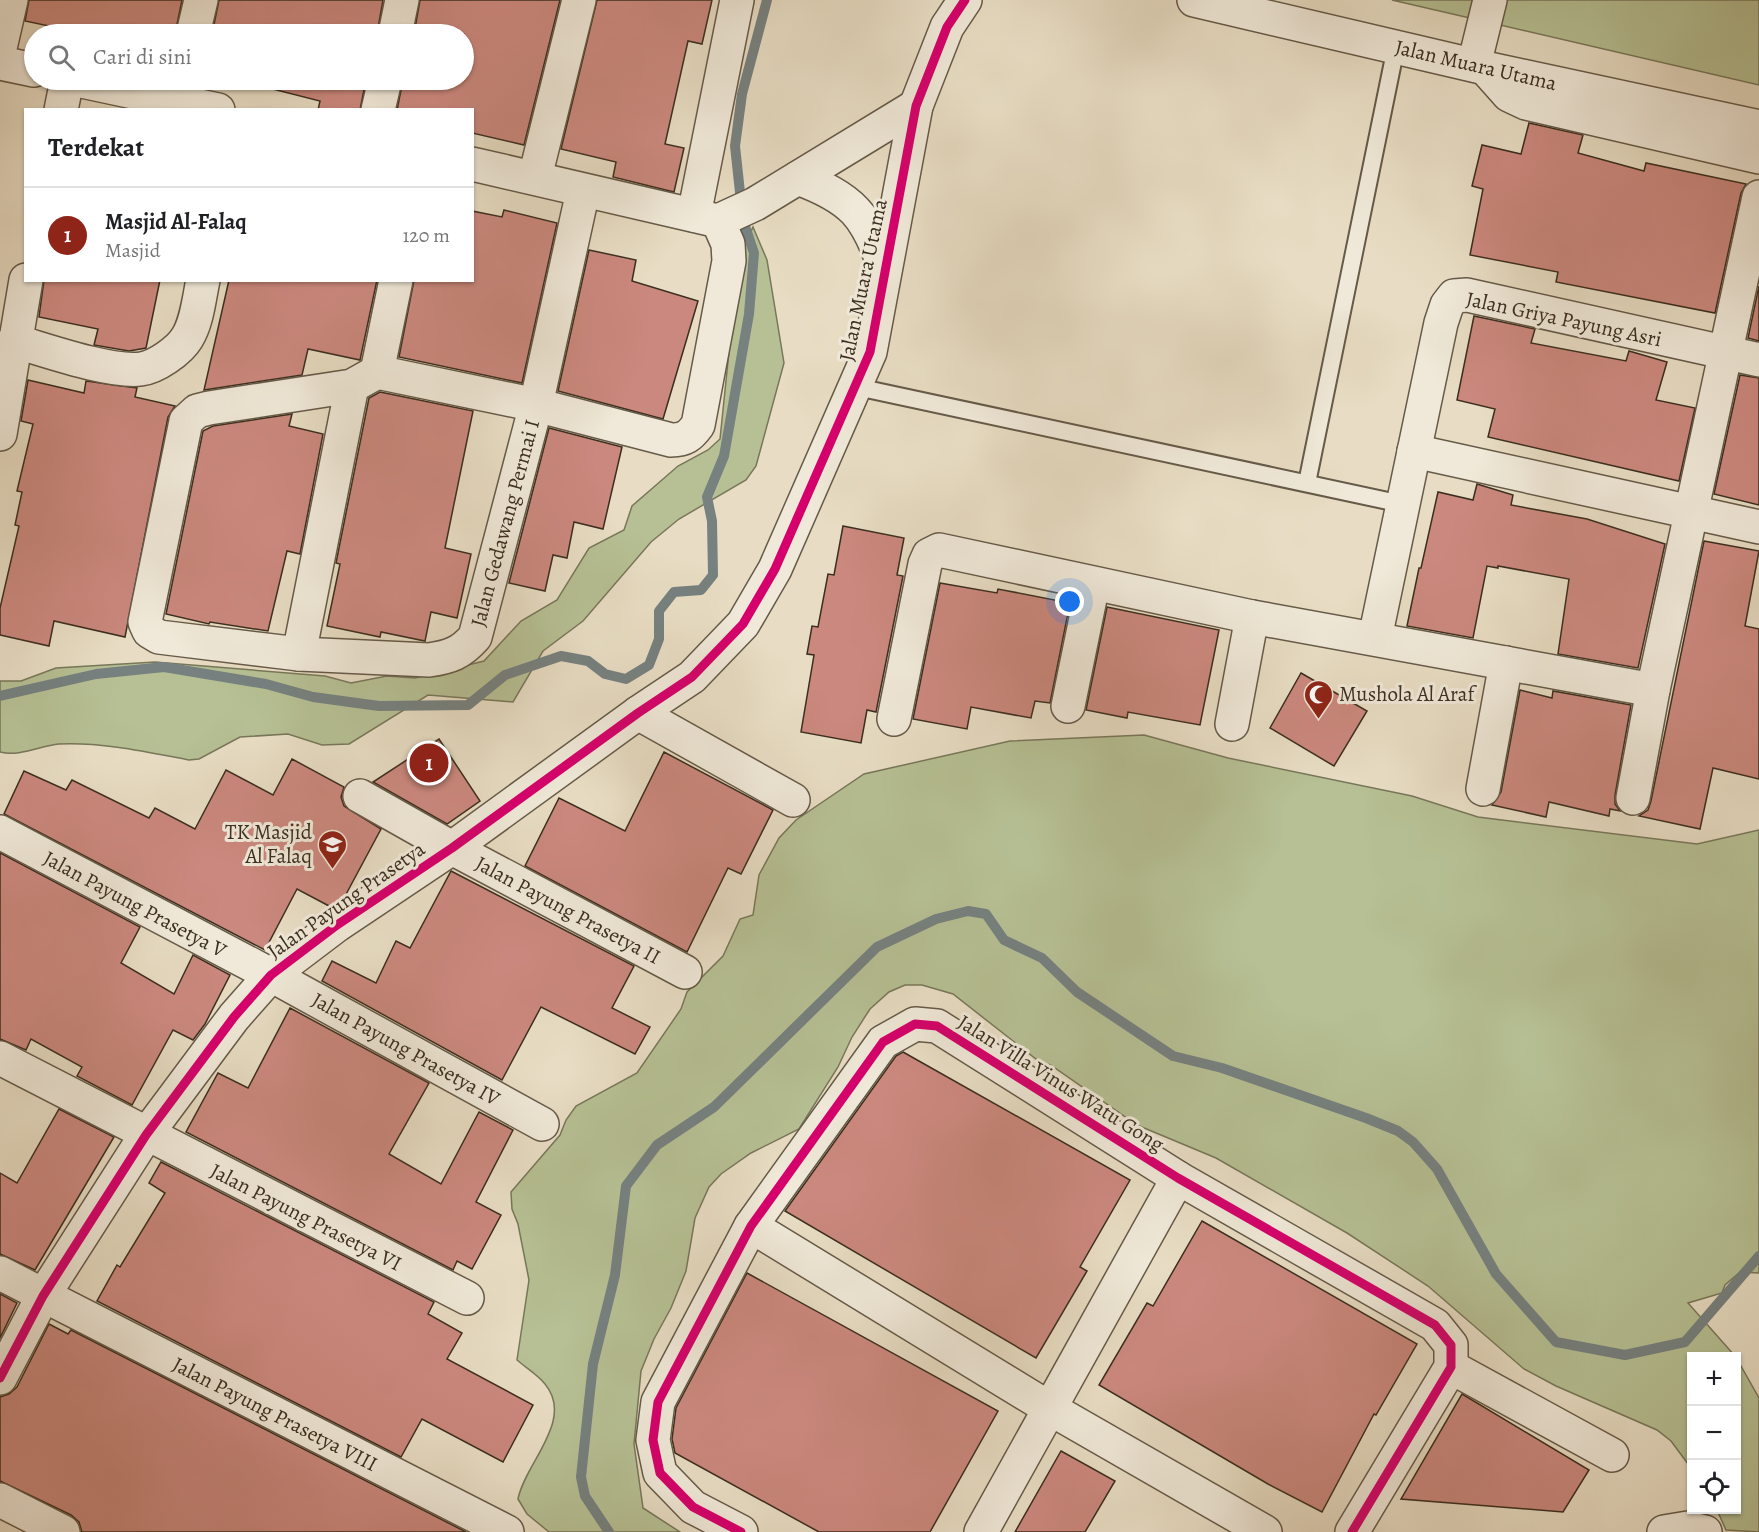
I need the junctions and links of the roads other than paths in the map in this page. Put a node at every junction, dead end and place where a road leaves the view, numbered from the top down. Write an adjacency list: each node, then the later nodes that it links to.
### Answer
1 (11, 0): 12 (street)
2 (201, 0): 9 (street)
3 (402, 0): 10 (street)
4 (579, 0): 26 (street)
5 (737, 0): 30 (street)
6 (965, 0): 19 (street, Jalan Muara Utama)
7 (1194, 0): 11 (street, Jalan Muara Utama)
8 (1490, 0): 14 (street)
9 (195, 24)
10 (397, 24)
11 (1396, 47): 14 (street, Jalan Muara Utama); 43 (lane)
12 (0, 48)
13 (0, 63): 15 (street)
14 (1480, 67): 23 (street, Jalan Muara Utama); 24 (street)
15 (24, 68)
16 (65, 90): 20 (street)
17 (181, 90): 21 (street)
18 (383, 90): 22 (street)
19 (916, 106): 27 (street); 31 (street, Jalan Muara Utama)
20 (61, 108)
21 (214, 108)
22 (378, 108)
23 (1759, 128)
24 (1759, 156)
25 (474, 164): 26 (street)
26 (535, 177): 28 (street)
27 (798, 178): 30 (street); 31 (street)
28 (583, 191): 30 (street); 40 (street, Jalan Gedawang Permai I)
29 (1759, 197): 36 (street)
30 (724, 213): 40 (street, Jalan Gedawang Permai I)
31 (885, 269): 39 (street, Jalan Muara Utama)
32 (26, 282): 35 (street)
33 (203, 282): 35 (street)
34 (395, 282): 38 (street)
35 (14, 341): 41 (street)
36 (1727, 354): 37 (street, Jalan Griya Payung Asri); 42 (street, Jalan Griya Payung Asri); 45 (street)
37 (1759, 360)
38 (365, 379): 40 (street, Jalan Gedawang Permai I); 50 (street); 50 (street, Jalan Gedawang Permai I)
39 (857, 387): 43 (lane); 52 (street, Jalan Muara Utama)
40 (536, 405): 50 (street, Jalan Gedawang Permai I)
41 (0, 434)
42 (1414, 451): 44 (street, Jalan Griya Payung Asri); 45 (street)
43 (1307, 483): 44 (lane)
44 (1402, 504): 49 (street, Jalan Griya Payung Asri)
45 (1692, 513): 46 (street); 53 (street)
46 (1759, 527)
47 (1093, 584): 48 (street); 54 (street); 56 (street)
48 (1252, 617): 49 (street); 57 (street)
49 (1375, 638): 51 (street)
50 (298, 654)
51 (1506, 663): 53 (street); 58 (street)
52 (692, 677): 55 (street, Jalan Payung Prasetya)
53 (1653, 690): 60 (street)
54 (1068, 706)
55 (638, 713): 61 (street); 63 (street, Jalan Payung Prasetya)
56 (894, 719)
57 (1232, 724)
58 (1483, 789)
59 (360, 796): 63 (street, Jalan Payung Prasetya II)
60 (1633, 798)
61 (793, 800)
62 (0, 832): 65 (street, Jalan Payung Prasetya V)
63 (452, 849): 64 (street, Jalan Payung Prasetya II); 65 (street, Jalan Payung Prasetya)
64 (685, 972)
65 (271, 975): 67 (street, Jalan Payung Prasetya IV); 68 (street, Jalan Payung Prasetya)
66 (0, 1058): 68 (street, Jalan Payung Prasetya VI)
67 (542, 1124)
68 (146, 1135): 72 (street, Jalan Payung Prasetya); 73 (street, Jalan Payung Prasetya VI)
69 (1178, 1178): 70 (street, Jalan Villa Vinus Watu Gong); 74 (street, Jalan Villa Vinus Watu Gong); 76 (street, Jalan Villa Vinus Watu Gong)
70 (751, 1226): 76 (street); 81 (street, Jalan Villa Vinus Watu Gong)
71 (0, 1273): 72 (street, Jalan Payung Prasetya VIII)
72 (43, 1296): 75 (street, Jalan Payung Prasetya); 80 (street, Jalan Payung Prasetya VIII)
73 (467, 1298)
74 (1451, 1367): 77 (street); 84 (street)
75 (0, 1378)
76 (1049, 1408): 82 (street, Jalan Villa Vinus Watu Gong); 83 (street)
77 (1612, 1455)
78 (0, 1500): 79 (street)
79 (63, 1532)
80 (507, 1532)
81 (741, 1532)
82 (981, 1532)
83 (1265, 1532)
84 (1352, 1532)
85 (1664, 1532): 86 (street)
86 (1705, 1532)

